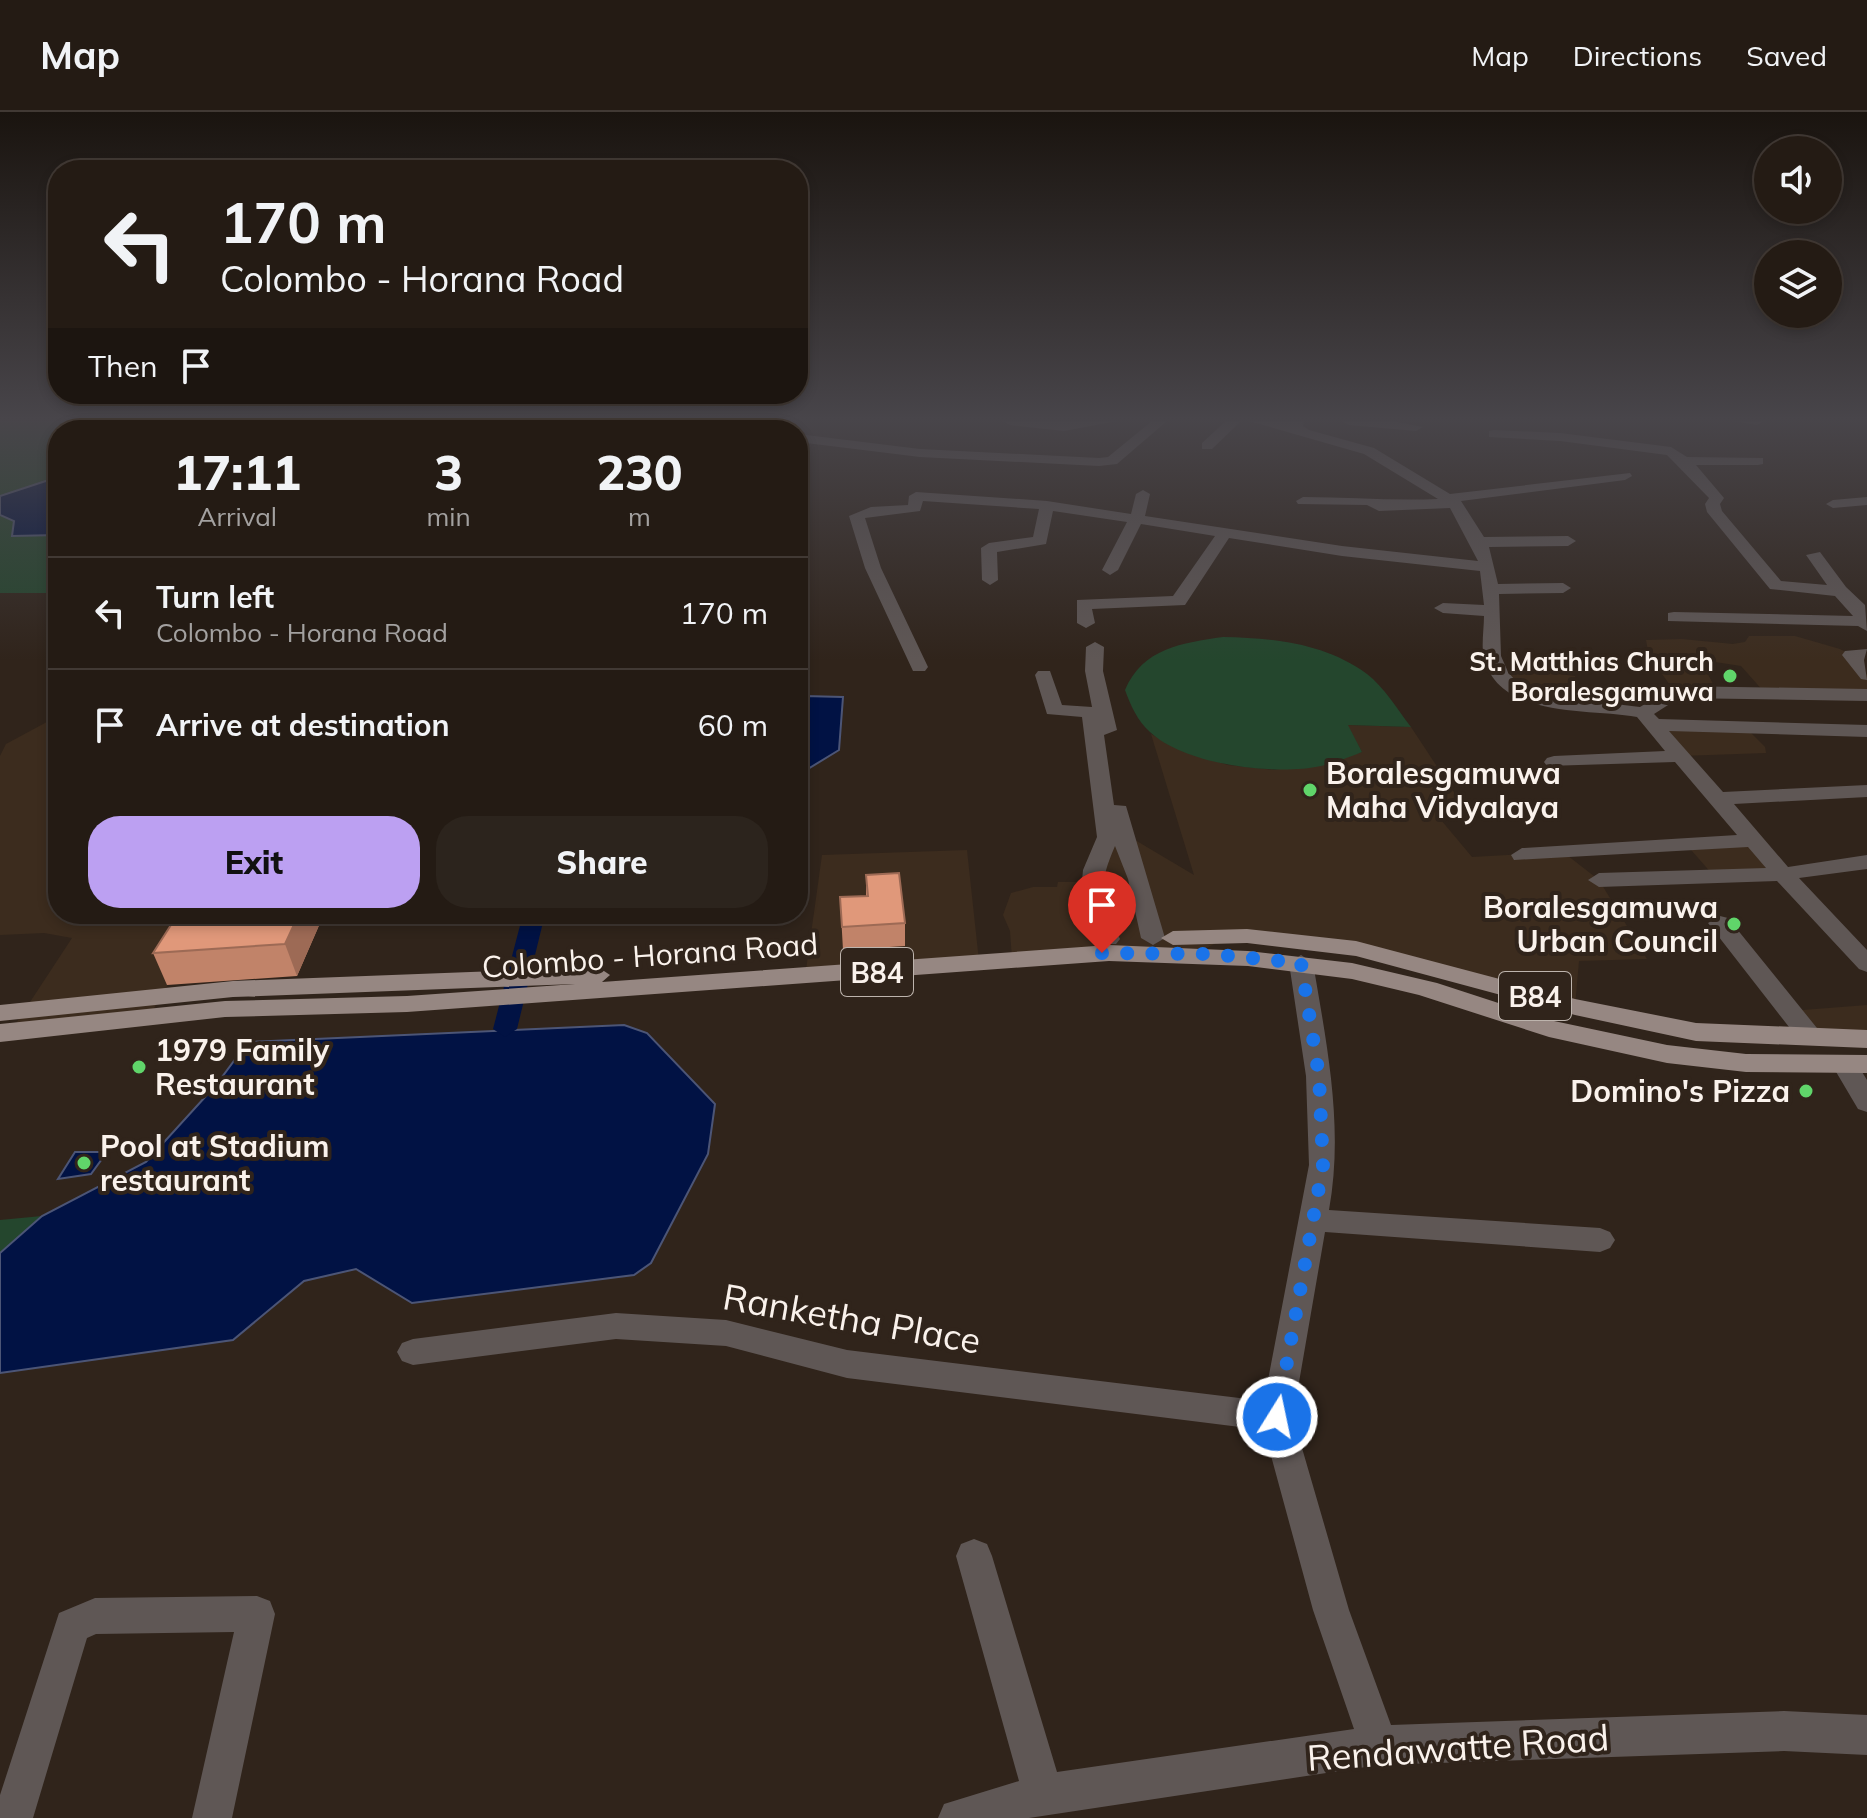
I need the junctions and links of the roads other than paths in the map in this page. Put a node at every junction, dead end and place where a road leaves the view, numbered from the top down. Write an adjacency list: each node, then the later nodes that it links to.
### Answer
1 (1452, 500): 14 (street)
2 (916, 501): 29 (street)
3 (983, 501): 10 (street)
4 (1141, 501): 11 (street)
5 (1303, 501): 6 (street)
6 (1445, 501)
7 (1715, 501): 21 (street)
8 (1867, 501): 9 (street)
9 (1833, 504)
10 (1047, 505): 11 (street); 18 (street)
11 (1135, 520): 12 (street); 17 (street)
12 (1224, 533): 16 (street); 26 (street)
13 (1568, 541): 14 (street)
14 (1479, 542): 16 (street)
15 (1814, 555): 21 (street)
16 (1488, 567): 20 (street)
17 (1110, 570)
18 (990, 580)
19 (1563, 588): 20 (street)
20 (1491, 589): 23 (street)
21 (1840, 591): 24 (street)
22 (1443, 608): 23 (street)
23 (1493, 611): 33 (street)
24 (1864, 615): 25 (street)
25 (1674, 617)
26 (1086, 623)
27 (1095, 647): 45 (street)
28 (1867, 654): 31 (street)
29 (919, 667)
30 (1044, 675): 46 (street)
31 (1867, 675)
32 (1867, 695): 33 (street)
33 (1650, 719): 34 (street); 35 (street)
34 (1867, 731)
35 (1681, 756): 36 (street); 38 (street)
36 (1554, 762)
37 (1867, 791): 38 (street)
38 (1718, 799): 39 (street)
39 (1753, 840): 40 (street); 42 (street)
40 (1522, 855)
41 (1867, 862): 42 (street)
42 (1783, 874): 43 (street); 48 (street)
43 (1599, 880)
44 (1720, 923): 53 (street)
45 (1153, 938): 46 (main road, Colombo - Horana Road / B84); 53 (main road, Colombo - Horana Road / B84)
46 (1108, 939): 49 (main road, Colombo - Horana Road / B84)
47 (1301, 963): 49 (main road, Colombo - Horana Road / B84); 55 (main road, Colombo - Horana Road / B84); 57 (street)
48 (1867, 964)
49 (545, 985): 50 (main road, Colombo - Horana Road / B84)
50 (484, 989): 51 (main road, Colombo - Horana Road / B84); 52 (main road, Colombo - Horana Road / B84)
51 (0, 1013)
52 (0, 1033)
53 (1812, 1039): 54 (main road, Colombo - Horana Road / B84)
54 (1867, 1039)
55 (1856, 1064): 56 (street)
56 (1867, 1102)
57 (1313, 1220): 58 (street); 60 (street)
58 (1600, 1240)
59 (413, 1352): 60 (street, Ranketha Place)
60 (1277, 1417): 63 (street)
61 (974, 1556): 64 (street)
62 (1867, 1735): 63 (street, Rendawatte Road)
63 (1379, 1745): 64 (street, Rendawatte Road)
64 (1043, 1794): 67 (street, Rendawatte Road)
65 (13, 1818): 66 (street)
66 (212, 1818)
67 (958, 1818)

